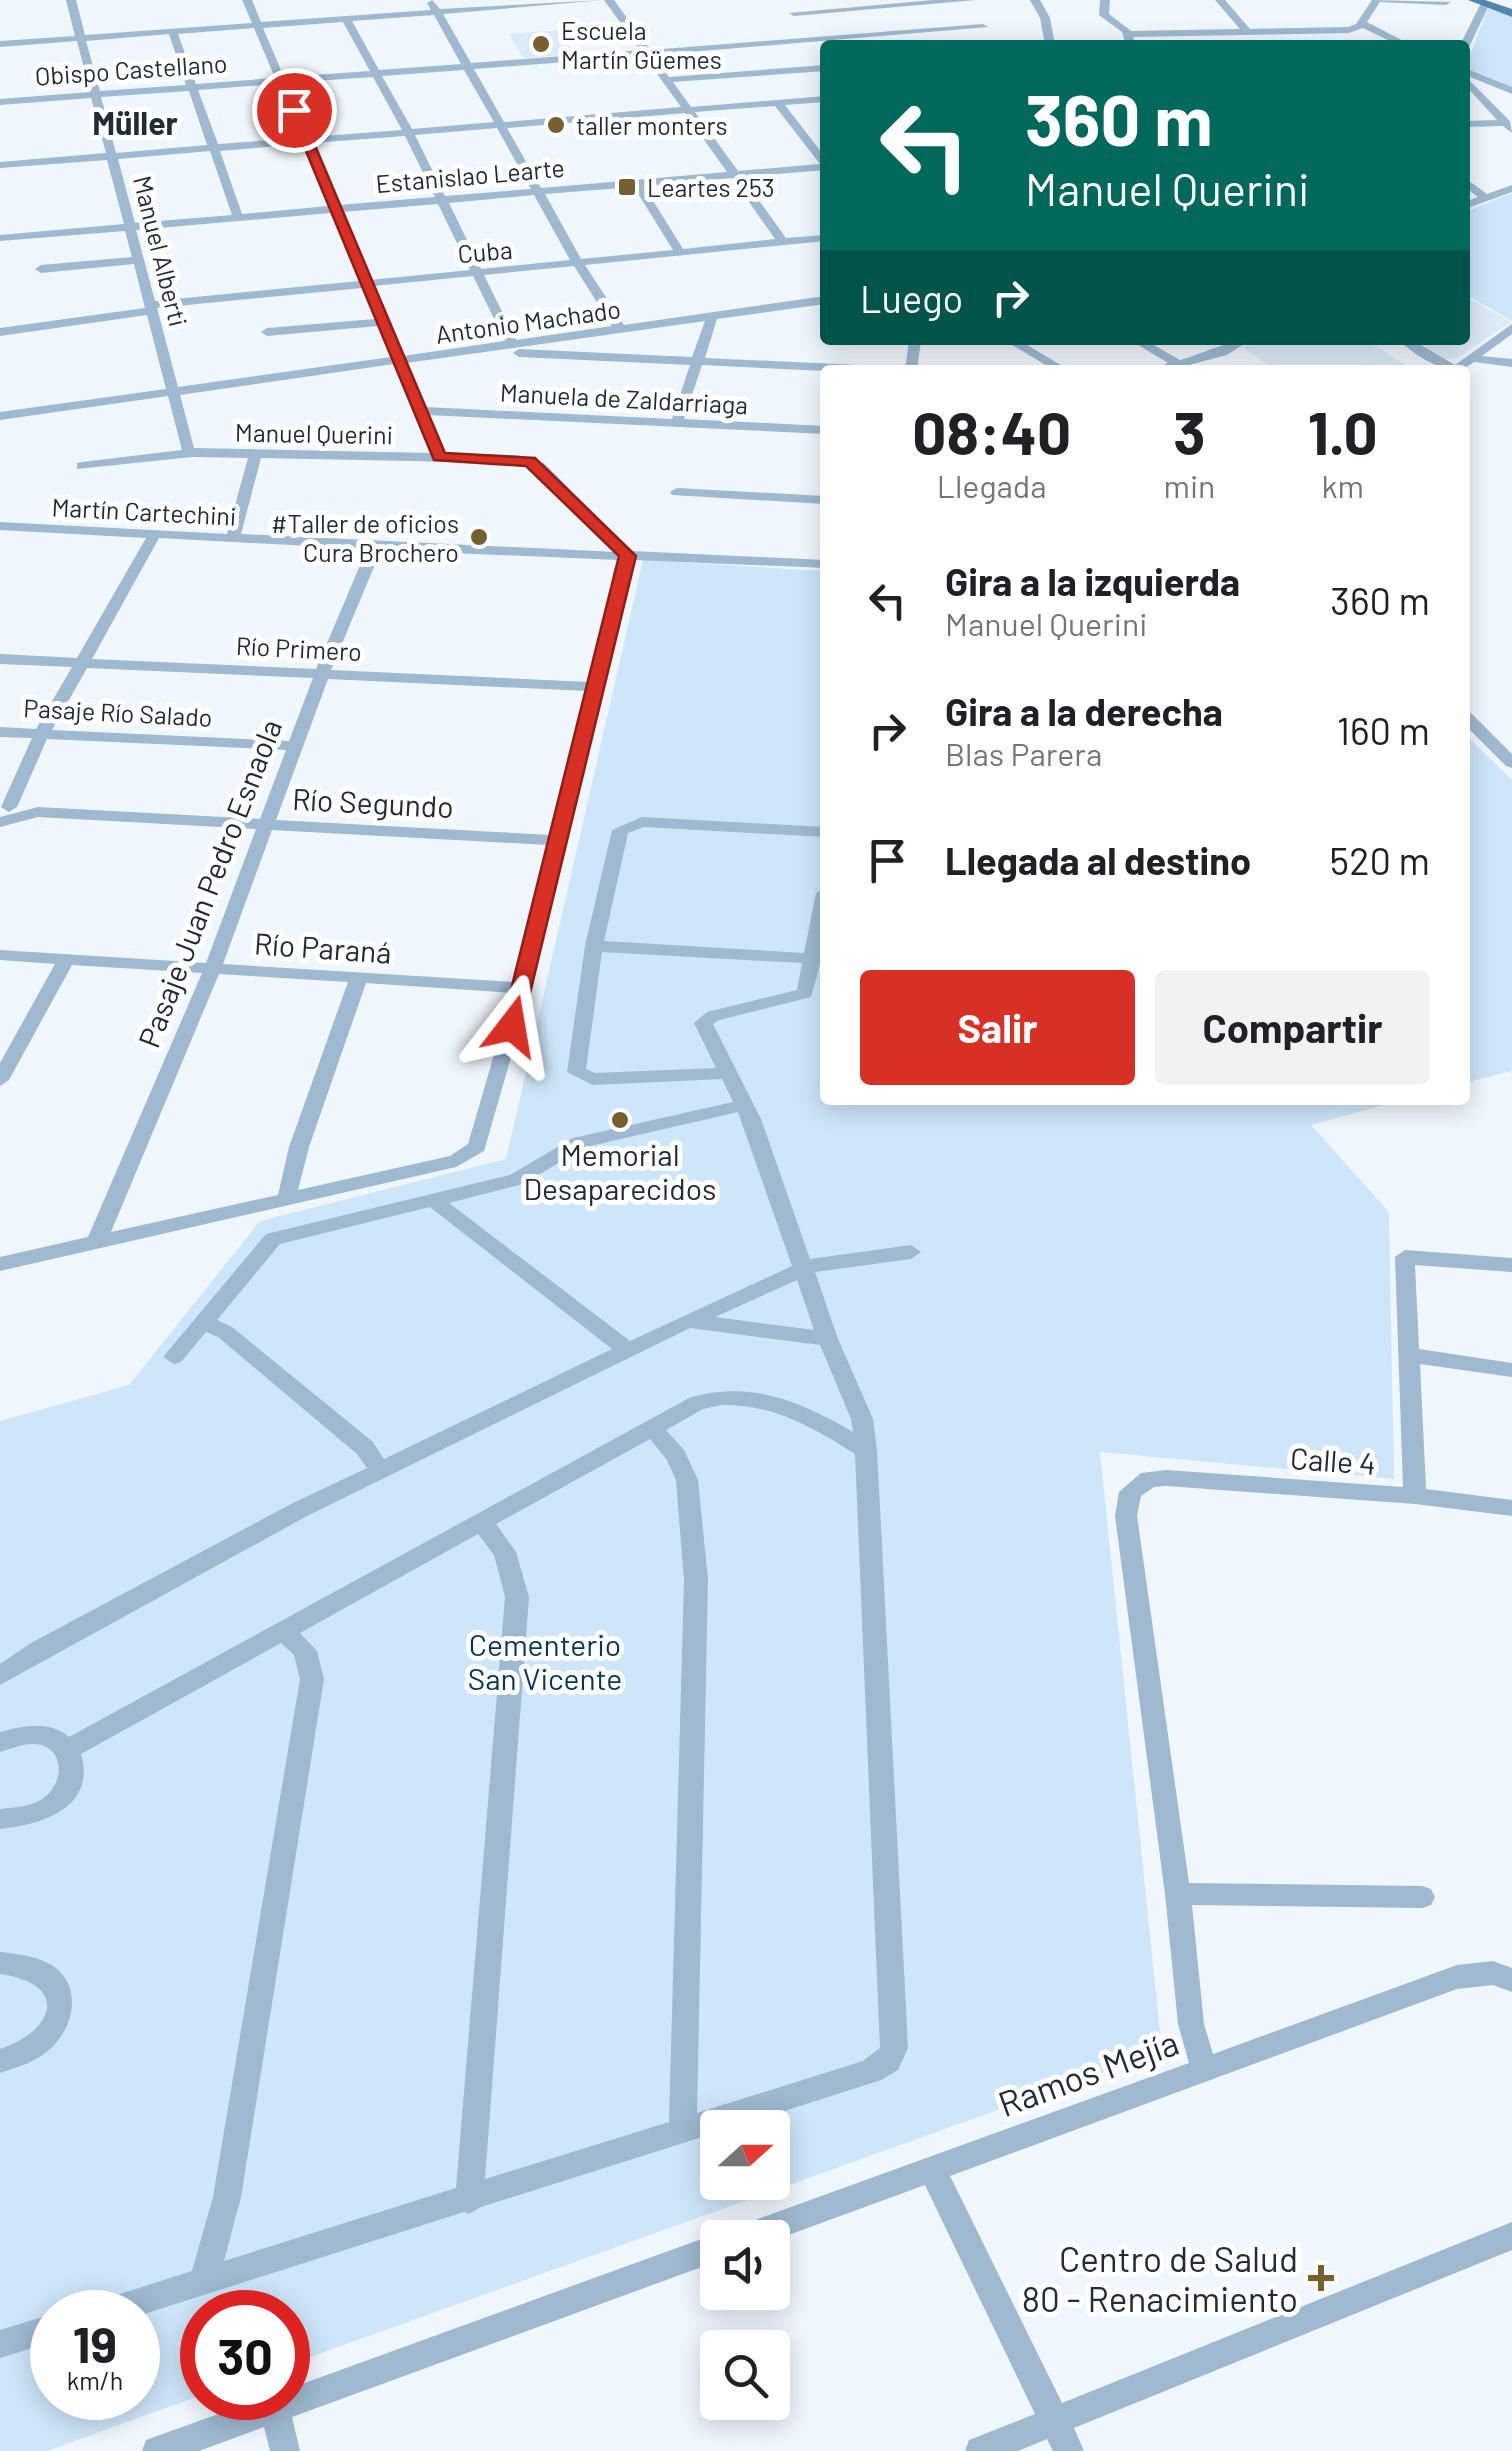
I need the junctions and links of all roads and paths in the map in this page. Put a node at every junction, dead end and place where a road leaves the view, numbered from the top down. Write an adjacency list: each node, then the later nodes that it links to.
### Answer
1 (71, 0): 28 (street, Manuel Alberti)
2 (247, 0): 20 (street)
3 (430, 0): 15 (street)
4 (599, 0): 15 (street)
5 (609, 0): 40 (street)
6 (782, 0): 17 (street)
7 (971, 0): 17 (street)
8 (1035, 0): 23 (street)
9 (1105, 0): 32 (street)
10 (1220, 0): 25 (street)
11 (1380, 0): 12 (street); 19 (street)
12 (1428, 1): 13 (street)
13 (1443, 1): 14 (street)
14 (1480, 4): 16 (main road); 36 (street)
15 (437, 12): 18 (street); 41 (street)
16 (1512, 12)
17 (794, 13): 37 (street)
18 (346, 19): 20 (street); 43 (street)
19 (1360, 23): 22 (street); 26 (street)
20 (258, 25): 24 (street); 45 (street)
21 (983, 27): 29 (street, Obispo Castellano)
22 (1345, 30): 25 (street); 26 (street); 34 (street)
23 (1048, 31): 30 (street); 31 (street)
24 (173, 32): 28 (street); 49 (street)
25 (1248, 32): 27 (street)
26 (1376, 32): 35 (street)
27 (1198, 33): 32 (street); 33 (street)
28 (81, 38): 38 (street); 51 (street, Manuel Alberti)
29 (859, 40)
30 (1049, 40)
31 (1060, 40)
32 (1129, 40)
33 (1202, 40)
34 (1350, 40)
35 (1394, 40)
36 (1467, 40)
37 (820, 43)
38 (0, 44)
39 (820, 44): 40 (street, Obispo Castellano)
40 (646, 52): 41 (street, Obispo Castellano); 46 (street)
41 (466, 66): 43 (street, Obispo Castellano); 57 (street)
42 (820, 68): 46 (street)
43 (376, 73): 45 (street, Obispo Castellano); 59 (street)
44 (1470, 78): 50 (street)
45 (282, 80): 49 (street, Obispo Castellano); 60 (street)
46 (666, 80): 55 (street)
47 (1470, 82): 58 (street)
48 (0, 84): 53 (street)
49 (192, 87): 51 (street, Obispo Castellano); 61 (street)
50 (1512, 91)
51 (96, 95): 53 (street, Obispo Castellano); 62 (street, Manuel Alberti)
52 (820, 100): 54 (street)
53 (2, 102)
54 (778, 103): 55 (street); 63 (street)
55 (688, 110): 57 (street); 66 (street)
56 (1470, 124): 58 (street)
57 (500, 125): 59 (street); 70 (street)
58 (1509, 126)
59 (409, 132): 60 (street); 72 (street)
60 (307, 140): 61 (street); 74 (street)
61 (214, 148): 62 (street); 75 (street)
62 (112, 156): 64 (street); 76 (street, Manuel Alberti)
63 (820, 158)
64 (0, 165)
65 (820, 166): 66 (street, Estanislao Learte)
66 (734, 175): 67 (street, Estanislao Learte); 79 (street)
67 (636, 183): 70 (street, Estanislao Learte); 80 (street)
68 (1470, 185): 71 (street)
69 (1512, 188): 71 (street)
70 (538, 191): 72 (street, Estanislao Learte); 82 (street)
71 (1485, 198): 73 (street)
72 (442, 200): 74 (street, Estanislao Learte); 84 (street)
73 (1470, 204)
74 (336, 209): 75 (street, Estanislao Learte); 85 (street)
75 (238, 217): 76 (street, Estanislao Learte)
76 (129, 227): 77 (street, Estanislao Learte); 81 (street, Manuel Alberti)
77 (0, 238)
78 (820, 238): 79 (street, Cuba)
79 (783, 242): 80 (street, Cuba)
80 (681, 254): 82 (street, Cuba)
81 (138, 260): 83 (street); 87 (street, Manuel Alberti)
82 (578, 265): 84 (street, Cuba); 91 (street)
83 (41, 269)
84 (478, 274): 85 (street, Cuba); 94 (street)
85 (369, 284): 87 (street, Cuba); 89 (street)
86 (820, 301): 88 (street, Antonio Machado)
87 (150, 308): 92 (street, Cuba); 110 (street, Manuel Alberti)
88 (712, 317): 91 (street, Antonio Machado); 102 (street)
89 (382, 322): 93 (street); 101 (street)
90 (1512, 328): 100 (street)
91 (622, 330): 94 (street, Antonio Machado)
92 (0, 332)
93 (268, 332)
94 (512, 344): 99 (street, Antonio Machado)
95 (1019, 345): 104 (street)
96 (1145, 345): 105 (street)
97 (1235, 345): 106 (street)
98 (1413, 345): 107 (street)
99 (467, 353): 101 (street, Antonio Machado); 102 (street)
100 (1475, 359): 103 (street); 108 (street)
101 (399, 362): 110 (street, Antonio Machado); 111 (street)
102 (697, 362): 109 (street); 113 (street)
103 (1512, 363)
104 (1054, 365)
105 (1181, 365)
106 (1190, 365)
107 (1447, 365)
108 (1465, 365)
109 (820, 367)
110 (174, 392): 112 (street, Antonio Machado); 115 (street, Manuel Alberti)
111 (421, 411): 113 (street, Manuela de Zaldarriaga); 117 (street)
112 (0, 416)
113 (677, 422): 114 (street, Manuela de Zaldarriaga)
114 (820, 430)
115 (192, 453): 116 (street, Manuel Querini); 118 (street, Manuel Querini)
116 (256, 454): 117 (street, Manuel Querini); 123 (street)
117 (439, 457): 125 (street, Manuel Querini)
118 (82, 466)
119 (677, 492): 120 (street)
120 (820, 500)
121 (0, 526): 122 (street, Martín Cartechini)
122 (155, 534): 123 (street, Martín Cartechini); 128 (street)
123 (233, 538): 124 (street, Martín Cartechini)
124 (376, 545): 125 (street, Martín Cartechini); 129 (street, Pasaje Juan Pedro Esnaola)
125 (628, 556): 126 (street, Martín Cartechini); 130 (street)
126 (820, 564)
127 (0, 659): 128 (street, Río Primero)
128 (84, 663): 129 (street, Río Primero); 133 (street)
129 (322, 674): 130 (street, Río Primero); 134 (street, Pasaje Juan Pedro Esnaola)
130 (596, 687): 139 (street)
131 (1470, 721): 135 (street)
132 (0, 732): 133 (street, Pasaje Río Salado)
133 (42, 733): 134 (street, Pasaje Río Salado); 136 (street)
134 (294, 746): 137 (street, Pasaje Juan Pedro Esnaola)
135 (1512, 763)
136 (5, 816): 137 (street, Río Segundo)
137 (266, 824): 139 (street, Río Segundo); 144 (street, Pasaje Juan Pedro Esnaola)
138 (820, 832): 140 (street)
139 (556, 840): 146 (street)
140 (594, 946): 143 (street); 147 (street)
141 (0, 954): 142 (street, Río Paraná)
142 (67, 958): 144 (street, Río Paraná); 148 (street)
143 (820, 959): 147 (street)
144 (213, 967): 145 (street, Río Paraná); 152 (street, Pasaje Juan Pedro Esnaola)
145 (360, 977): 146 (street, Río Paraná); 150 (street)
146 (522, 988): 150 (street)
147 (728, 1073): 149 (street)
148 (0, 1080)
149 (745, 1105): 151 (street); 156 (street)
150 (287, 1197): 152 (street)
151 (432, 1200): 158 (street); 160 (street)
152 (97, 1242): 154 (street)
153 (911, 1252): 156 (street)
154 (0, 1264)
155 (1512, 1265): 161 (street)
156 (803, 1269): 157 (street); 159 (street)
157 (688, 1321): 159 (street); 160 (street)
158 (202, 1322): 162 (street); 166 (street)
159 (828, 1339): 165 (street)
160 (628, 1350): 166 (street)
161 (1408, 1355): 163 (street); 167 (street)
162 (174, 1357)
163 (1512, 1370)
164 (652, 1427): 165 (street); 169 (street); 181 (street)
165 (866, 1450): 181 (street)
166 (380, 1470): 171 (street)
167 (1415, 1496): 168 (street, Calle 4); 175 (street, Calle 4)
168 (1512, 1508)
169 (482, 1521): 170 (street); 183 (street)
170 (282, 1631): 173 (street); 187 (street)
171 (0, 1676)
172 (0, 1742): 173 (street)
173 (69, 1749): 174 (street)
174 (0, 1819)
175 (1178, 1894): 176 (street); 180 (street)
176 (1422, 1897)
177 (0, 1962): 179 (street)
178 (1512, 1980): 180 (street, Ramos Mejía)
179 (0, 2061)
180 (1204, 2069): 182 (street, Ramos Mejía)
181 (683, 2131): 183 (street)
182 (932, 2169): 184 (street, Ramos Mejía); 194 (street)
183 (469, 2200): 187 (street)
184 (790, 2221)
185 (1512, 2236): 194 (street)
186 (700, 2254): 191 (street)
187 (203, 2283): 188 (street)
188 (160, 2296)
189 (30, 2335): 190 (street)
190 (0, 2344)
191 (310, 2395)
192 (242, 2420): 195 (street)
193 (278, 2420): 196 (street)
194 (1055, 2421): 197 (street); 198 (street)
195 (157, 2451)
196 (286, 2451)
197 (980, 2451)
198 (1069, 2451)

